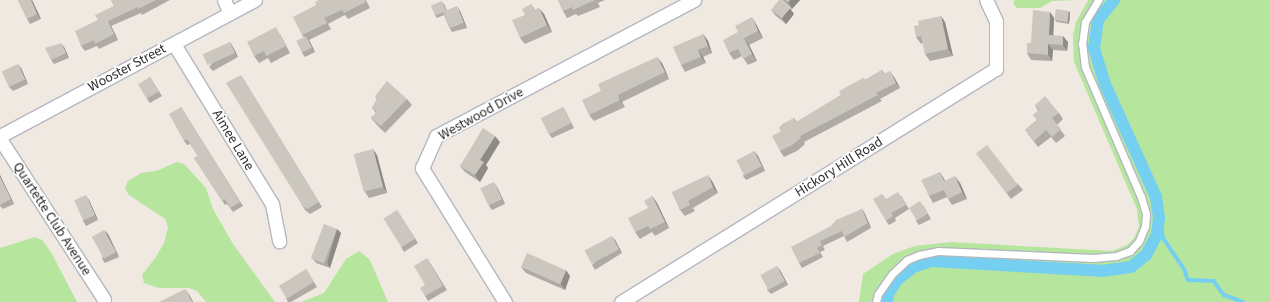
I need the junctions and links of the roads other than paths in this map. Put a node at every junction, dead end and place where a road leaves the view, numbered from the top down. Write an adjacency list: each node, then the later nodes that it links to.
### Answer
1 (224, 0): 6 (street)
2 (254, 0): 6 (street, Wooster Street)
3 (694, 0): 11 (street, Westwood Drive)
4 (986, 0): 12 (street, Hickory Hill Road)
5 (1098, 0): 13 (lane)
6 (230, 13): 7 (street, Wooster Street)
7 (174, 44): 8 (street, Wooster Street); 9 (street, Aimee Lane)
8 (0, 137): 10 (street, Quartette Club Avenue)
9 (279, 242)
10 (104, 299)
11 (505, 302)
12 (621, 302)
13 (876, 302)

